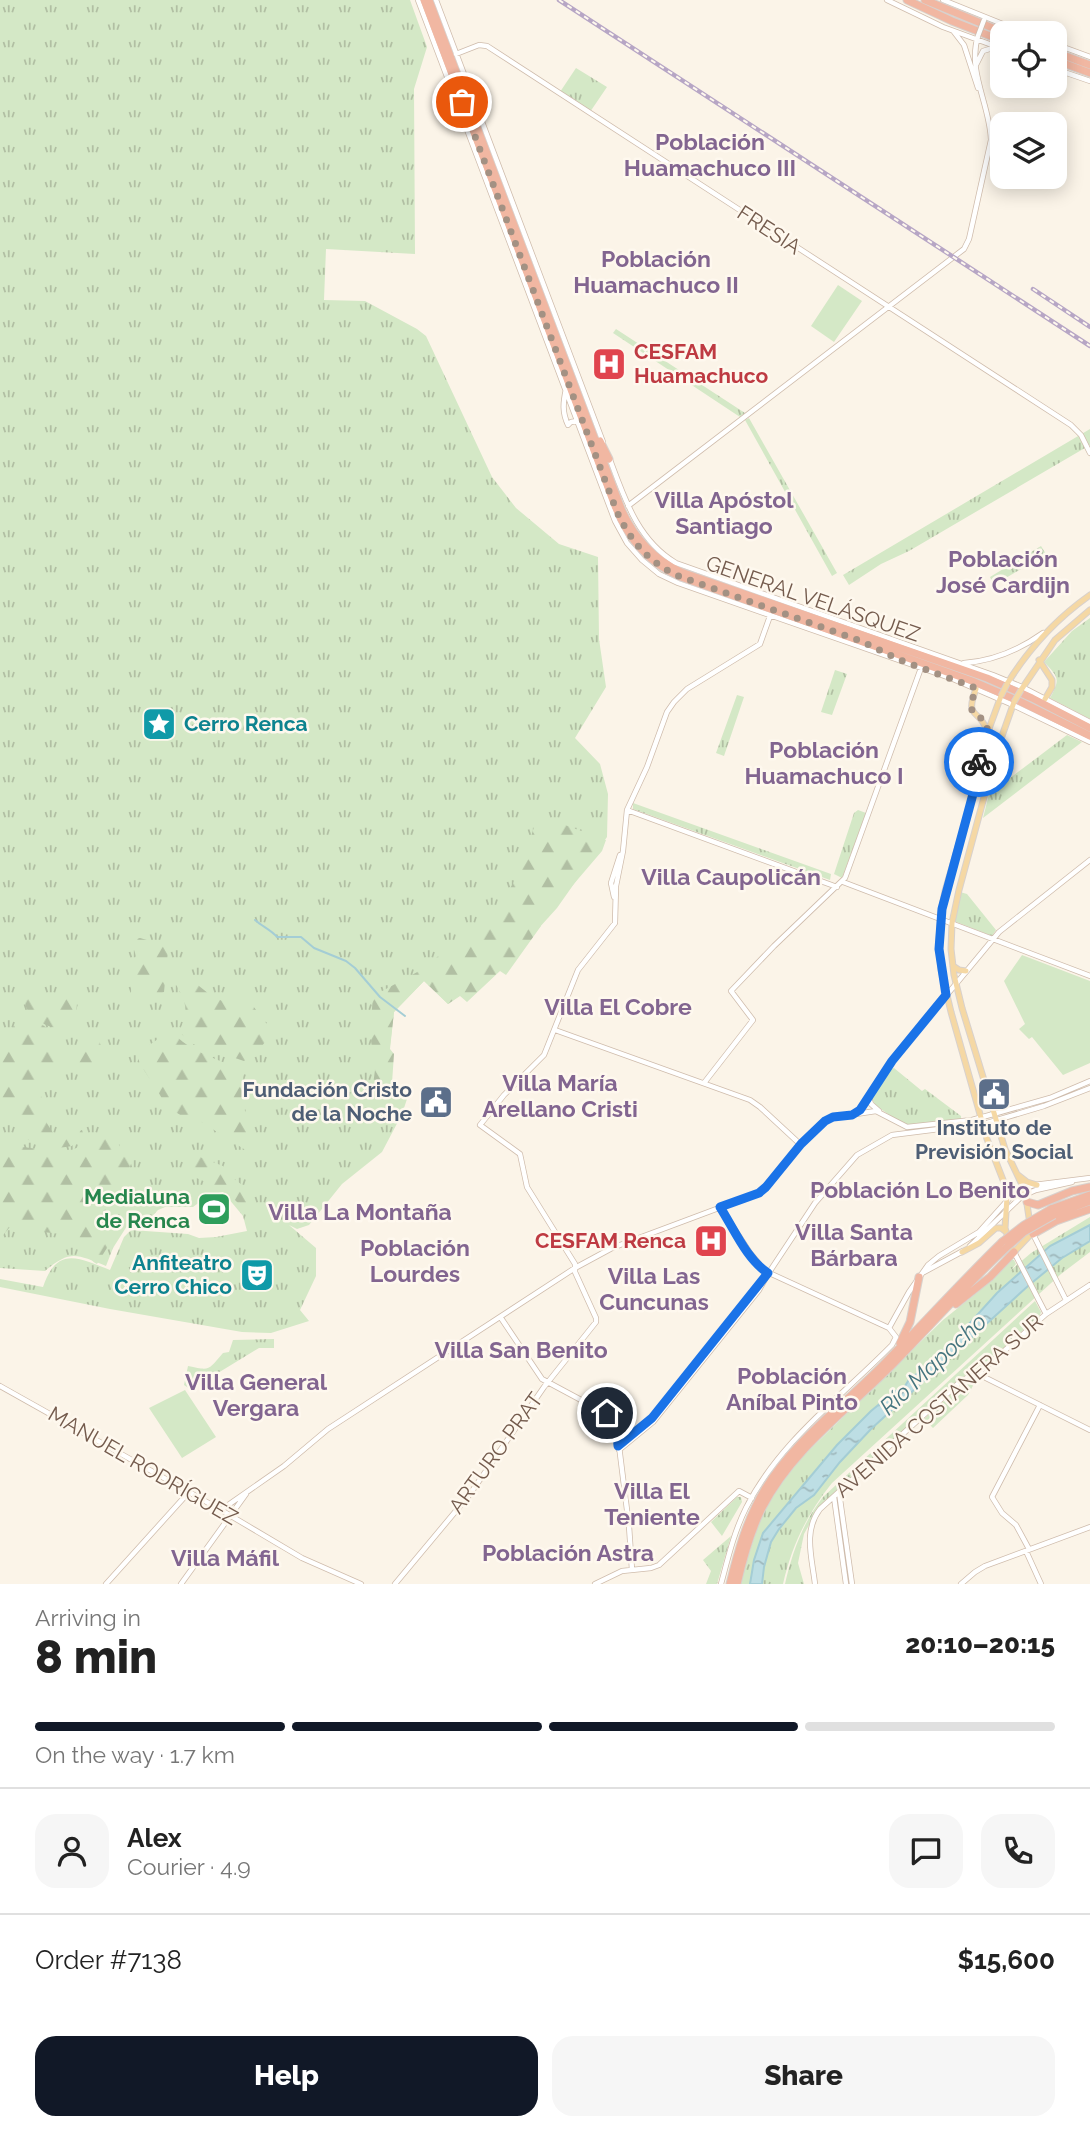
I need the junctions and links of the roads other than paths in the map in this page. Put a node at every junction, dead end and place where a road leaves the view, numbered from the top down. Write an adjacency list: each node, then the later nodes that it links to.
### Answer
1 (418, 0): 29 (street)
2 (424, 0): 40 (highway, GENERAL VELÁSQUEZ)
3 (429, 0): 30 (highway, GENERAL VELÁSQUEZ)
4 (436, 0): 18 (street)
5 (887, 0): 12 (street)
6 (907, 0): 14 (highway)
7 (925, 0): 11 (highway)
8 (943, 0): 9 (street)
9 (984, 19): 10 (street); 13 (street, bridge)
10 (990, 21)
11 (990, 27)
12 (954, 31): 13 (street); 27 (street)
13 (977, 38): 15 (street); 23 (street)
14 (990, 40)
15 (990, 42)
16 (1067, 48): 20 (street)
17 (990, 49): 23 (street)
18 (456, 54): 28 (street, FRESIA); 33 (street)
19 (1067, 56): 22 (highway)
20 (1090, 57)
21 (1067, 64): 25 (highway)
22 (1090, 65)
23 (975, 66): 27 (street)
24 (1067, 73): 26 (street)
25 (1090, 73)
26 (1090, 81)
27 (981, 93): 28 (street)
28 (889, 308): 32 (street, FRESIA); 34 (street)
29 (566, 389): 31 (street); 31 (street)
30 (587, 417): 33 (highway); 41 (highway, GENERAL VELÁSQUEZ)
31 (578, 422): 37 (street)
32 (1090, 453)
33 (609, 459): 34 (street)
34 (628, 506): 39 (street)
35 (1090, 595): 38 (main road)
36 (1090, 610): 43 (main road)
37 (770, 616): 42 (street); 61 (street)
38 (1046, 631): 44 (street); 48 (main road)
39 (886, 637): 41 (highway); 44 (street)
40 (861, 641): 42 (highway); 59 (highway, GENERAL VELÁSQUEZ)
41 (928, 657): 57 (highway, GENERAL VELÁSQUEZ)
42 (900, 660): 45 (street)
43 (1039, 660): 46 (main road); 47 (main road)
44 (961, 663): 48 (street)
45 (921, 668): 49 (street); 63 (street)
46 (1046, 670): 47 (main road); 52 (main road)
47 (1032, 671): 50 (main road)
48 (1008, 682): 50 (street); 51 (main road, bridge)
49 (976, 688): 51 (street); 55 (main road)
50 (1021, 688): 52 (street); 53 (main road, bridge)
51 (1001, 697): 53 (street); 54 (main road)
52 (1045, 699): 56 (street)
53 (1014, 704): 60 (street); 66 (main road)
54 (994, 715): 55 (main road); 58 (main road)
55 (980, 718): 58 (main road)
56 (1090, 722)
57 (1090, 728)
58 (987, 732): 65 (main road)
59 (1090, 736)
60 (1090, 742)
61 (627, 810): 64 (street); 73 (street)
62 (1090, 860): 67 (street)
63 (843, 881): 64 (street); 65 (street)
64 (837, 887): 75 (street)
65 (940, 918): 66 (street); 72 (main road)
66 (952, 923): 67 (street); 68 (main road)
67 (993, 939): 69 (street); 70 (street)
68 (953, 966): 69 (main road); 71 (main road)
69 (966, 971): 71 (street)
70 (1090, 976)
71 (956, 983): 72 (street); 80 (main road)
72 (946, 995): 77 (street); 81 (main road)
73 (555, 1030): 75 (street); 104 (street)
74 (1090, 1081): 80 (street)
75 (704, 1083): 84 (street)
76 (1090, 1088): 80 (street)
77 (869, 1098): 78 (street); 79 (street)
78 (880, 1112): 79 (street); 82 (street)
79 (852, 1115): 84 (street)
80 (996, 1117): 81 (street); 86 (main road)
81 (982, 1121): 82 (street); 83 (street); 85 (main road)
82 (895, 1122): 83 (street)
83 (886, 1138): 105 (street)
84 (801, 1144): 95 (street)
85 (1000, 1171): 86 (main road); 93 (main road)
86 (1014, 1171): 89 (main road); 91 (main road)
87 (1090, 1178): 88 (street)
88 (1079, 1180): 89 (street); 91 (street)
89 (1037, 1185): 91 (street)
90 (1090, 1187): 91 (highway)
91 (1025, 1194): 93 (street); 97 (street); 100 (main road)
92 (1090, 1195): 98 (highway)
93 (1007, 1200): 97 (main road); 106 (street)
94 (1090, 1201): 98 (highway)
95 (720, 1207): 104 (street); 105 (street)
96 (1090, 1209): 100 (highway)
97 (1006, 1211): 99 (main road); 101 (street)
98 (1052, 1212): 102 (highway, bridge)
99 (1005, 1231): 101 (main road); 103 (main road)
100 (1034, 1237): 103 (main road); 108 (street)
101 (962, 1252): 106 (street)
102 (996, 1253): 111 (highway); 113 (highway)
103 (1015, 1254): 109 (street); 111 (highway)
104 (575, 1268): 110 (street); 115 (street, ARTURO PRAT)
105 (768, 1273): 112 (street); 119 (street)
106 (919, 1277): 112 (street); 113 (highway)
107 (1090, 1285): 108 (street, AVENIDA COSTANERA SUR)
108 (1066, 1300): 109 (street, AVENIDA COSTANERA SUR)
109 (1046, 1314): 114 (street, AVENIDA COSTANERA SUR)
110 (501, 1318): 115 (street); 120 (street)
111 (934, 1322): 139 (highway)
112 (889, 1328): 124 (street)
113 (886, 1362): 138 (highway)
114 (980, 1371): 117 (street); 122 (street, AVENIDA COSTANERA SUR)
115 (547, 1382): 119 (street); 135 (street, ARTURO PRAT)
116 (0, 1386): 121 (street, MANUEL RODRÍGUEZ)
117 (1040, 1405): 118 (street); 130 (street)
118 (1090, 1430)
119 (618, 1448): 131 (street)
120 (250, 1490): 126 (street); 128 (street)
121 (189, 1492): 126 (street, MANUEL RODRÍGUEZ); 132 (street)
122 (839, 1492): 123 (street, AVENIDA COSTANERA SUR); 142 (street)
123 (834, 1496): 125 (street, AVENIDA COSTANERA SUR); 127 (street)
124 (752, 1497): 131 (street); 137 (street)
125 (824, 1504): 127 (street); 140 (street, AVENIDA COSTANERA SUR)
126 (221, 1510): 128 (street, MANUEL RODRÍGUEZ)
127 (836, 1512): 141 (street)
128 (231, 1516): 133 (street); 134 (street, MANUEL RODRÍGUEZ)
129 (1090, 1527): 130 (street)
130 (1028, 1550): 143 (street); 144 (street)
131 (632, 1566): 136 (street)
132 (106, 1584)
133 (181, 1584)
134 (361, 1584)
135 (396, 1584)
136 (595, 1584)
137 (721, 1584)
138 (730, 1584)
139 (737, 1584)
140 (815, 1584)
141 (846, 1584)
142 (852, 1584)
143 (961, 1584)
144 (1041, 1584)

